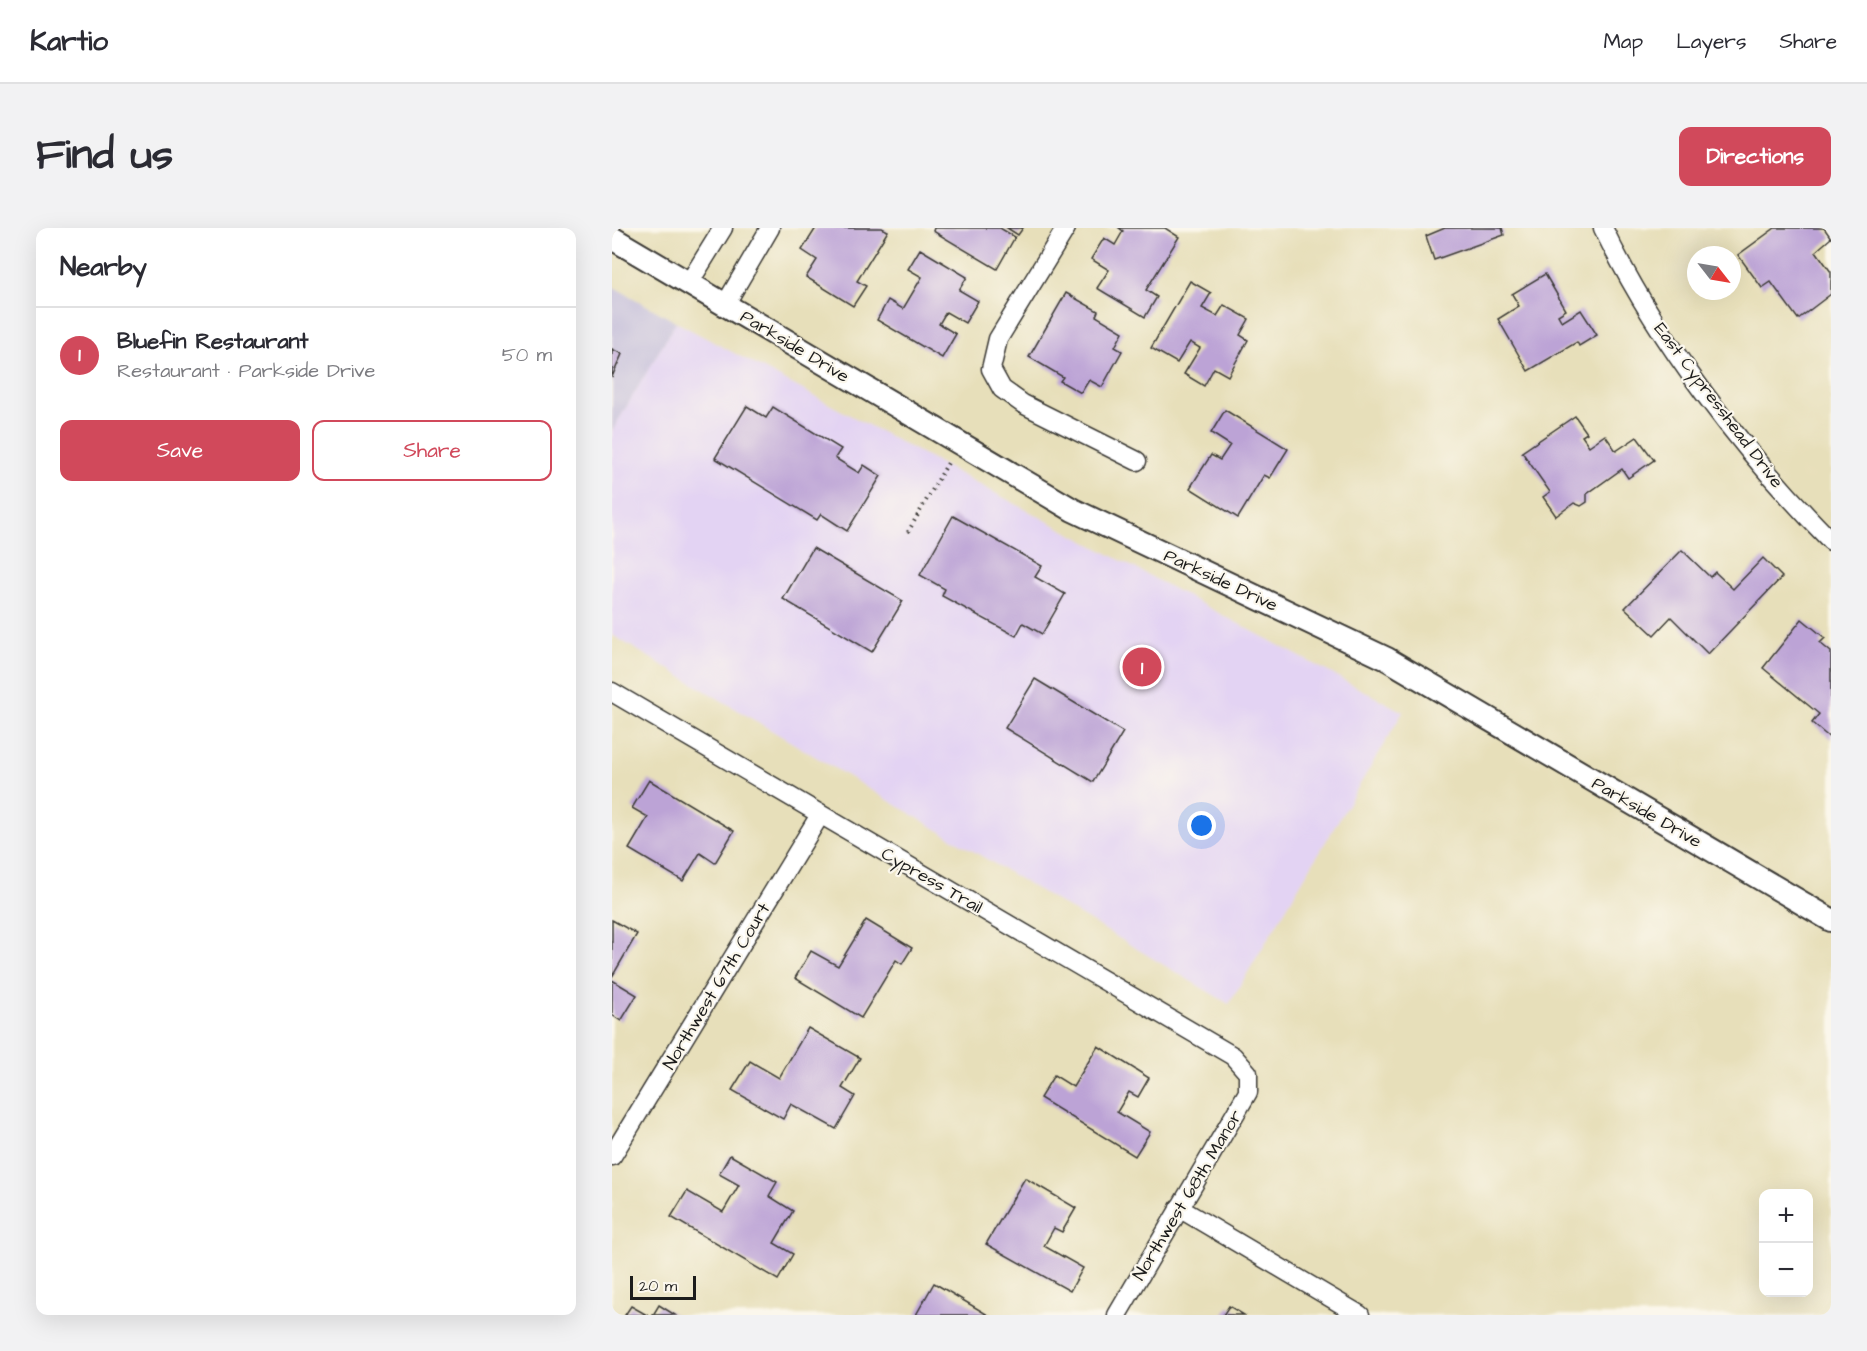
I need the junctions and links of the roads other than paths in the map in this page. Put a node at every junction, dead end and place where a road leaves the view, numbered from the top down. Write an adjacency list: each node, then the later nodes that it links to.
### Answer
1 (723, 228): 6 (street)
2 (770, 228): 7 (street)
3 (1066, 228): 8 (street)
4 (1602, 228): 9 (street, East Cypresshead Drive)
5 (612, 238): 6 (street, Parkside Drive)
6 (689, 283): 7 (street, Parkside Drive)
7 (725, 304): 12 (street, Parkside Drive)
8 (1137, 461)
9 (1831, 541)
10 (612, 692): 11 (street, Cypress Trail)
11 (820, 815): 13 (street, Cypress Trail); 14 (street, Northwest 67th Court)
12 (1831, 920)
13 (1248, 1073): 15 (street, Northwest 68th Manor)
14 (612, 1156)
15 (1179, 1209): 16 (street, Northwest 68th Manor); 17 (street)
16 (1117, 1315)
17 (1360, 1315)

